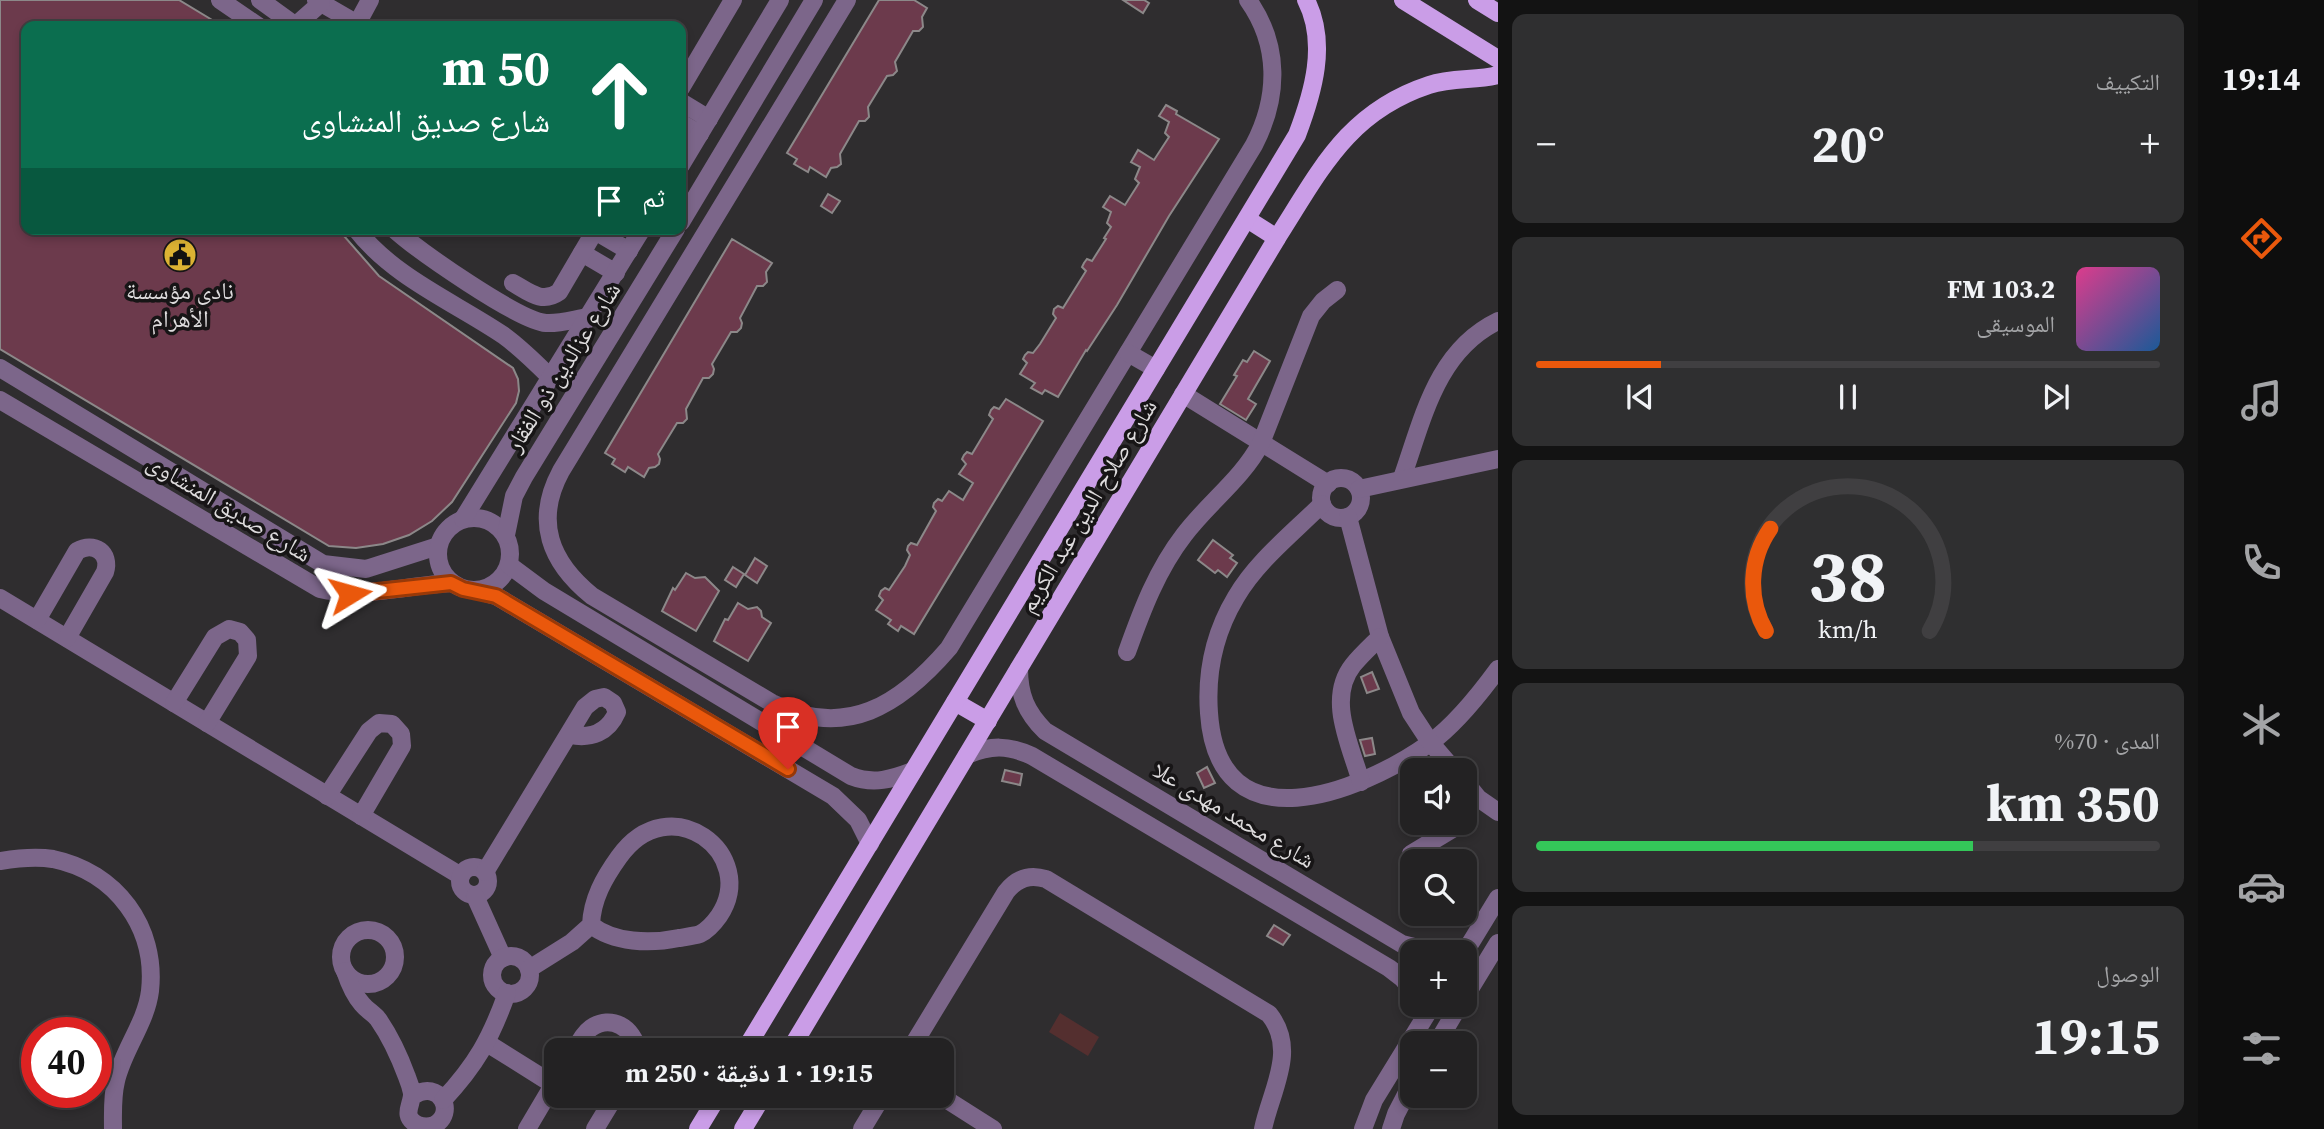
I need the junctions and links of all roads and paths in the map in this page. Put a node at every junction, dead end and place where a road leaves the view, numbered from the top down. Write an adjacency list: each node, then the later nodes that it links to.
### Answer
1 (220, 0): 14 (street)
2 (260, 0): 15 (street)
3 (370, 0): 18 (street)
4 (733, 0): 21 (street)
5 (780, 0): 24 (street)
6 (814, 0): 26 (street)
7 (847, 0): 68 (street)
8 (1248, 0): 42 (street)
9 (1306, 0): 27 (main road, شارع صلاح الدين عبد الكريم)
10 (1403, 0): 19 (main road)
11 (1476, 0): 13 (main road)
12 (319, 1): 16 (street); 17 (street)
13 (1498, 13)
14 (251, 21)
15 (288, 21)
16 (300, 21)
17 (352, 21)
18 (361, 21)
19 (1498, 59)
20 (1498, 75): 34 (main road, شارع صلاح الدين عبد الكريم)
21 (686, 80)
22 (686, 107): 24 (street)
23 (686, 124): 24 (street)
24 (704, 126): 25 (street)
25 (686, 157)
26 (686, 210)
27 (1247, 219): 34 (main road); 44 (main road, شارع صلاح الدين عبد الكريم)
28 (361, 235): 45 (street)
29 (402, 235): 40 (street)
30 (593, 235): 36 (street)
31 (604, 235): 35 (street)
32 (638, 235): 35 (street, شارع عزالدين ذو الفقار)
33 (672, 235): 50 (street, شارع عزالدين ذو الفقار)
34 (1277, 238): 46 (main road, شارع صلاح الدين عبد الكريم)
35 (629, 251): 37 (street, شارع عزالدين ذو الفقار)
36 (582, 253): 37 (street); 38 (street)
37 (616, 273): 40 (street, شارع عزالدين ذو الفقار)
38 (513, 283)
39 (1337, 290): 49 (street)
40 (589, 317): 45 (street, شارع عزالدين ذو الفقار)
41 (1498, 321): 52 (street)
42 (1128, 353): 44 (street); 68 (street)
43 (0, 368): 59 (street, شارع صديق المنشاوى)
44 (1156, 369): 72 (main road, شارع صلاح الدين عبد الكريم)
45 (551, 378): 48 (street, شارع عزالدين ذو الفقار)
46 (1183, 394): 49 (street); 69 (main road, شارع صلاح الدين عبد الكريم)
47 (4, 407): 61 (street, شارع صديق المنشاوى)
48 (513, 439): 50 (street); 57 (street, شارع عزالدين ذو الفقار)
49 (1261, 443): 53 (street); 67 (street)
50 (538, 454): 58 (street, شارع عزالدين ذو الفقار)
51 (1498, 459): 52 (street)
52 (1402, 478): 54 (street)
53 (1328, 484): 54 (street); 55 (street)
54 (1359, 489): 56 (street)
55 (1322, 504): 56 (street); 82 (street)
56 (1348, 517): 65 (street)
57 (463, 519): 58 (street); 59 (street)
58 (506, 536): 60 (street)
59 (438, 546): 61 (street)
60 (509, 565): 62 (street); 71 (street)
61 (451, 583): 62 (street)
62 (475, 590): 85 (street)
63 (0, 598): 64 (street)
64 (37, 620): 66 (street); 66 (street)
65 (1380, 637): 77 (street); 82 (street)
66 (67, 638): 73 (street)
67 (1127, 652)
68 (696, 658): 71 (street)
69 (1019, 668): 74 (main road, شارع صلاح الدين عبد الكريم); 99 (street, شارع محمد مهدى علا)
70 (1498, 669): 77 (street)
71 (686, 676): 81 (street)
72 (956, 702): 74 (main road); 80 (main road, شارع صلاح الدين عبد الكريم)
73 (174, 703): 75 (street); 75 (street)
74 (988, 721): 78 (main road, شارع صلاح الدين عبد الكريم)
75 (207, 723): 84 (street)
76 (570, 735): 93 (street)
77 (1430, 742): 79 (street); 82 (street)
78 (967, 755): 105 (street); 115 (main road, شارع صلاح الدين عبد الكريم)
79 (1444, 758)
80 (913, 771): 81 (street); 90 (main road, شارع صلاح الدين عبد الكريم)
81 (859, 779): 85 (street)
82 (1362, 782)
83 (1477, 793): 86 (street)
84 (327, 796): 87 (street); 87 (street)
85 (847, 808): 90 (street)
86 (1494, 809): 88 (street)
87 (361, 816): 94 (street)
88 (1477, 816)
89 (1442, 835): 91 (street)
90 (870, 844): 114 (main road, شارع صلاح الدين عبد الكريم)
91 (1419, 849)
92 (0, 861): 130 (street)
93 (485, 872): 94 (street); 95 (street)
94 (461, 876): 95 (street)
95 (475, 896): 101 (street)
96 (1495, 908): 98 (street)
97 (591, 925): 97 (street); 102 (street)
98 (1473, 940)
99 (1400, 943)
100 (1498, 943): 106 (street)
101 (503, 958): 102 (street); 107 (street)
102 (529, 969): 107 (street)
103 (345, 971): 104 (street); 104 (street); 108 (street)
104 (388, 975): 108 (street)
105 (1400, 976)
106 (1477, 977)
107 (507, 993): 117 (street)
108 (377, 1017): 121 (street)
109 (1420, 1017): 111 (street)
110 (1425, 1017): 111 (street)
111 (1421, 1023): 140 (street)
112 (583, 1038): 113 (street)
113 (633, 1038)
114 (752, 1038)
115 (797, 1038)
116 (917, 1038): 139 (street)
117 (487, 1043): 118 (street); 119 (street)
118 (544, 1077)
119 (443, 1100): 121 (street); 129 (street)
120 (544, 1101): 132 (street)
121 (410, 1103): 129 (street); 131 (street)
122 (954, 1104): 138 (street)
123 (1400, 1106): 141 (street)
124 (608, 1108): 133 (street)
125 (711, 1108): 134 (main road)
126 (755, 1108): 135 (main road)
127 (758, 1108): 136 (street)
128 (875, 1108): 137 (street)
129 (436, 1126)
130 (113, 1129)
131 (408, 1129)
132 (527, 1129)
133 (595, 1129)
134 (698, 1129)
135 (743, 1129)
136 (755, 1129)
137 (862, 1129)
138 (993, 1129)
139 (1263, 1129)
140 (1363, 1129)
141 (1391, 1129)

